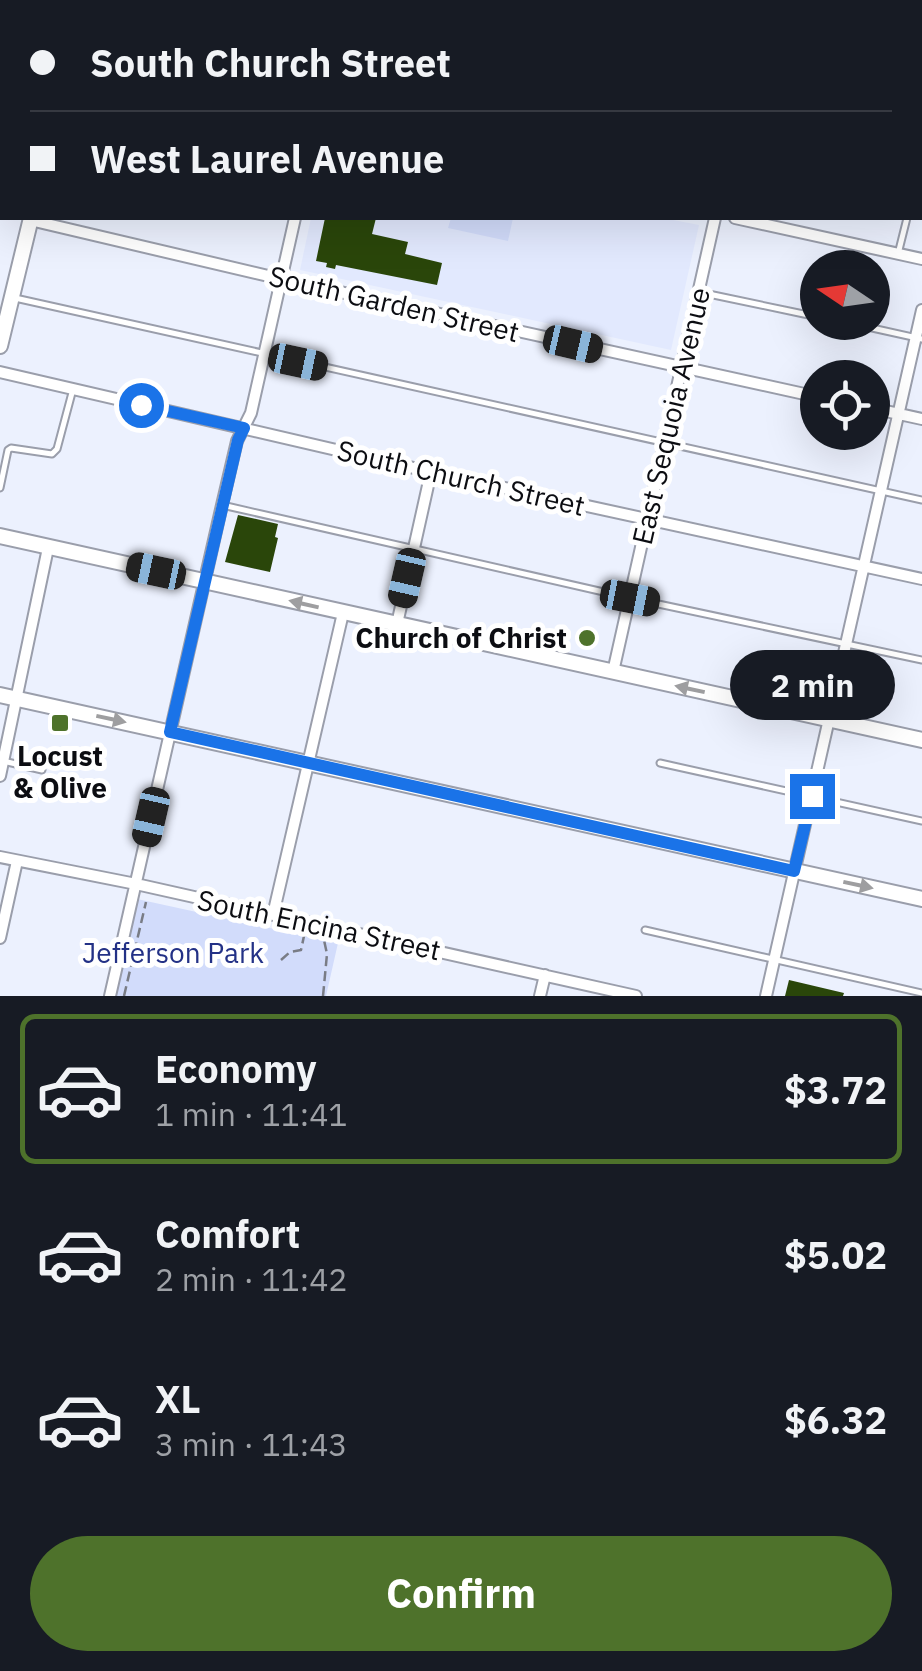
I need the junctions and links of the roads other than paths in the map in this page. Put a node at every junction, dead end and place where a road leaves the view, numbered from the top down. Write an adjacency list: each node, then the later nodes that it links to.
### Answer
1 (30, 220): 11 (street)
2 (34, 220): 9 (street, South Garden Street)
3 (295, 220): 9 (street)
4 (716, 220): 10 (street, East Sequoia Avenue)
5 (745, 220): 7 (street)
6 (906, 220): 7 (lane)
7 (898, 254): 8 (street)
8 (922, 259)
9 (281, 279): 17 (street); 18 (street, South Garden Street)
10 (699, 292): 13 (lane); 18 (street, East Sequoia Avenue)
11 (12, 297): 16 (street); 17 (lane)
12 (922, 310): 15 (street)
13 (800, 313)
14 (890, 332): 15 (lane)
15 (919, 338): 23 (street)
16 (0, 346)
17 (264, 354): 25 (street); 26 (lane)
18 (682, 368): 21 (street, South Garden Street); 26 (street, East Sequoia Avenue)
19 (0, 372): 20 (street, South Church Street)
20 (73, 389): 25 (street, South Church Street); 28 (lane)
21 (800, 393)
22 (890, 412): 23 (street)
23 (898, 414): 24 (street); 29 (street)
24 (922, 419)
25 (244, 428): 27 (street, South Church Street); 31 (street)
26 (665, 442): 29 (lane); 32 (street, East Sequoia Avenue)
27 (432, 472): 32 (street, South Church Street); 35 (street)
28 (0, 488)
29 (881, 490): 30 (lane); 36 (street)
30 (922, 500)
31 (222, 505): 35 (lane); 38 (street)
32 (648, 519): 36 (street, South Church Street); 39 (street, East Sequoia Avenue)
33 (0, 536): 34 (street)
34 (48, 548): 38 (street); 46 (street)
35 (414, 548): 39 (lane); 41 (street)
36 (864, 566): 37 (street, South Church Street); 42 (street)
37 (922, 580)
38 (204, 582): 40 (street, one-way to 38); 48 (street)
39 (630, 598): 42 (lane); 44 (street, East Sequoia Avenue)
40 (343, 613): 41 (street); 51 (street)
41 (397, 624): 44 (street)
42 (846, 643): 43 (lane); 47 (street)
43 (922, 660)
44 (613, 672): 47 (street, one-way to 44)
45 (0, 695): 46 (street)
46 (16, 698): 48 (street, one-way to 48); 50 (street)
47 (829, 720): 49 (street); 55 (street)
48 (170, 732): 51 (street); 60 (street)
49 (922, 740)
50 (3, 761): 53 (lane); 54 (street)
51 (308, 763): 59 (street); 62 (street)
52 (660, 763): 55 (lane)
53 (42, 770)
54 (0, 776)
55 (812, 796): 56 (lane); 59 (street)
56 (922, 821)
57 (0, 857): 58 (street, South Encina Street)
58 (17, 861): 60 (street, South Encina Street); 64 (street)
59 (794, 871): 61 (street, one-way to 61); 65 (street)
60 (136, 884): 62 (street, South Encina Street); 68 (street)
61 (922, 899)
62 (273, 915): 66 (street, South Encina Street)
63 (644, 930): 65 (lane)
64 (0, 938)
65 (774, 960): 67 (lane); 71 (street)
66 (545, 975): 69 (street); 70 (street, South Encina Street)
67 (922, 992)
68 (110, 996)
69 (540, 996)
70 (636, 996)
71 (766, 996)

